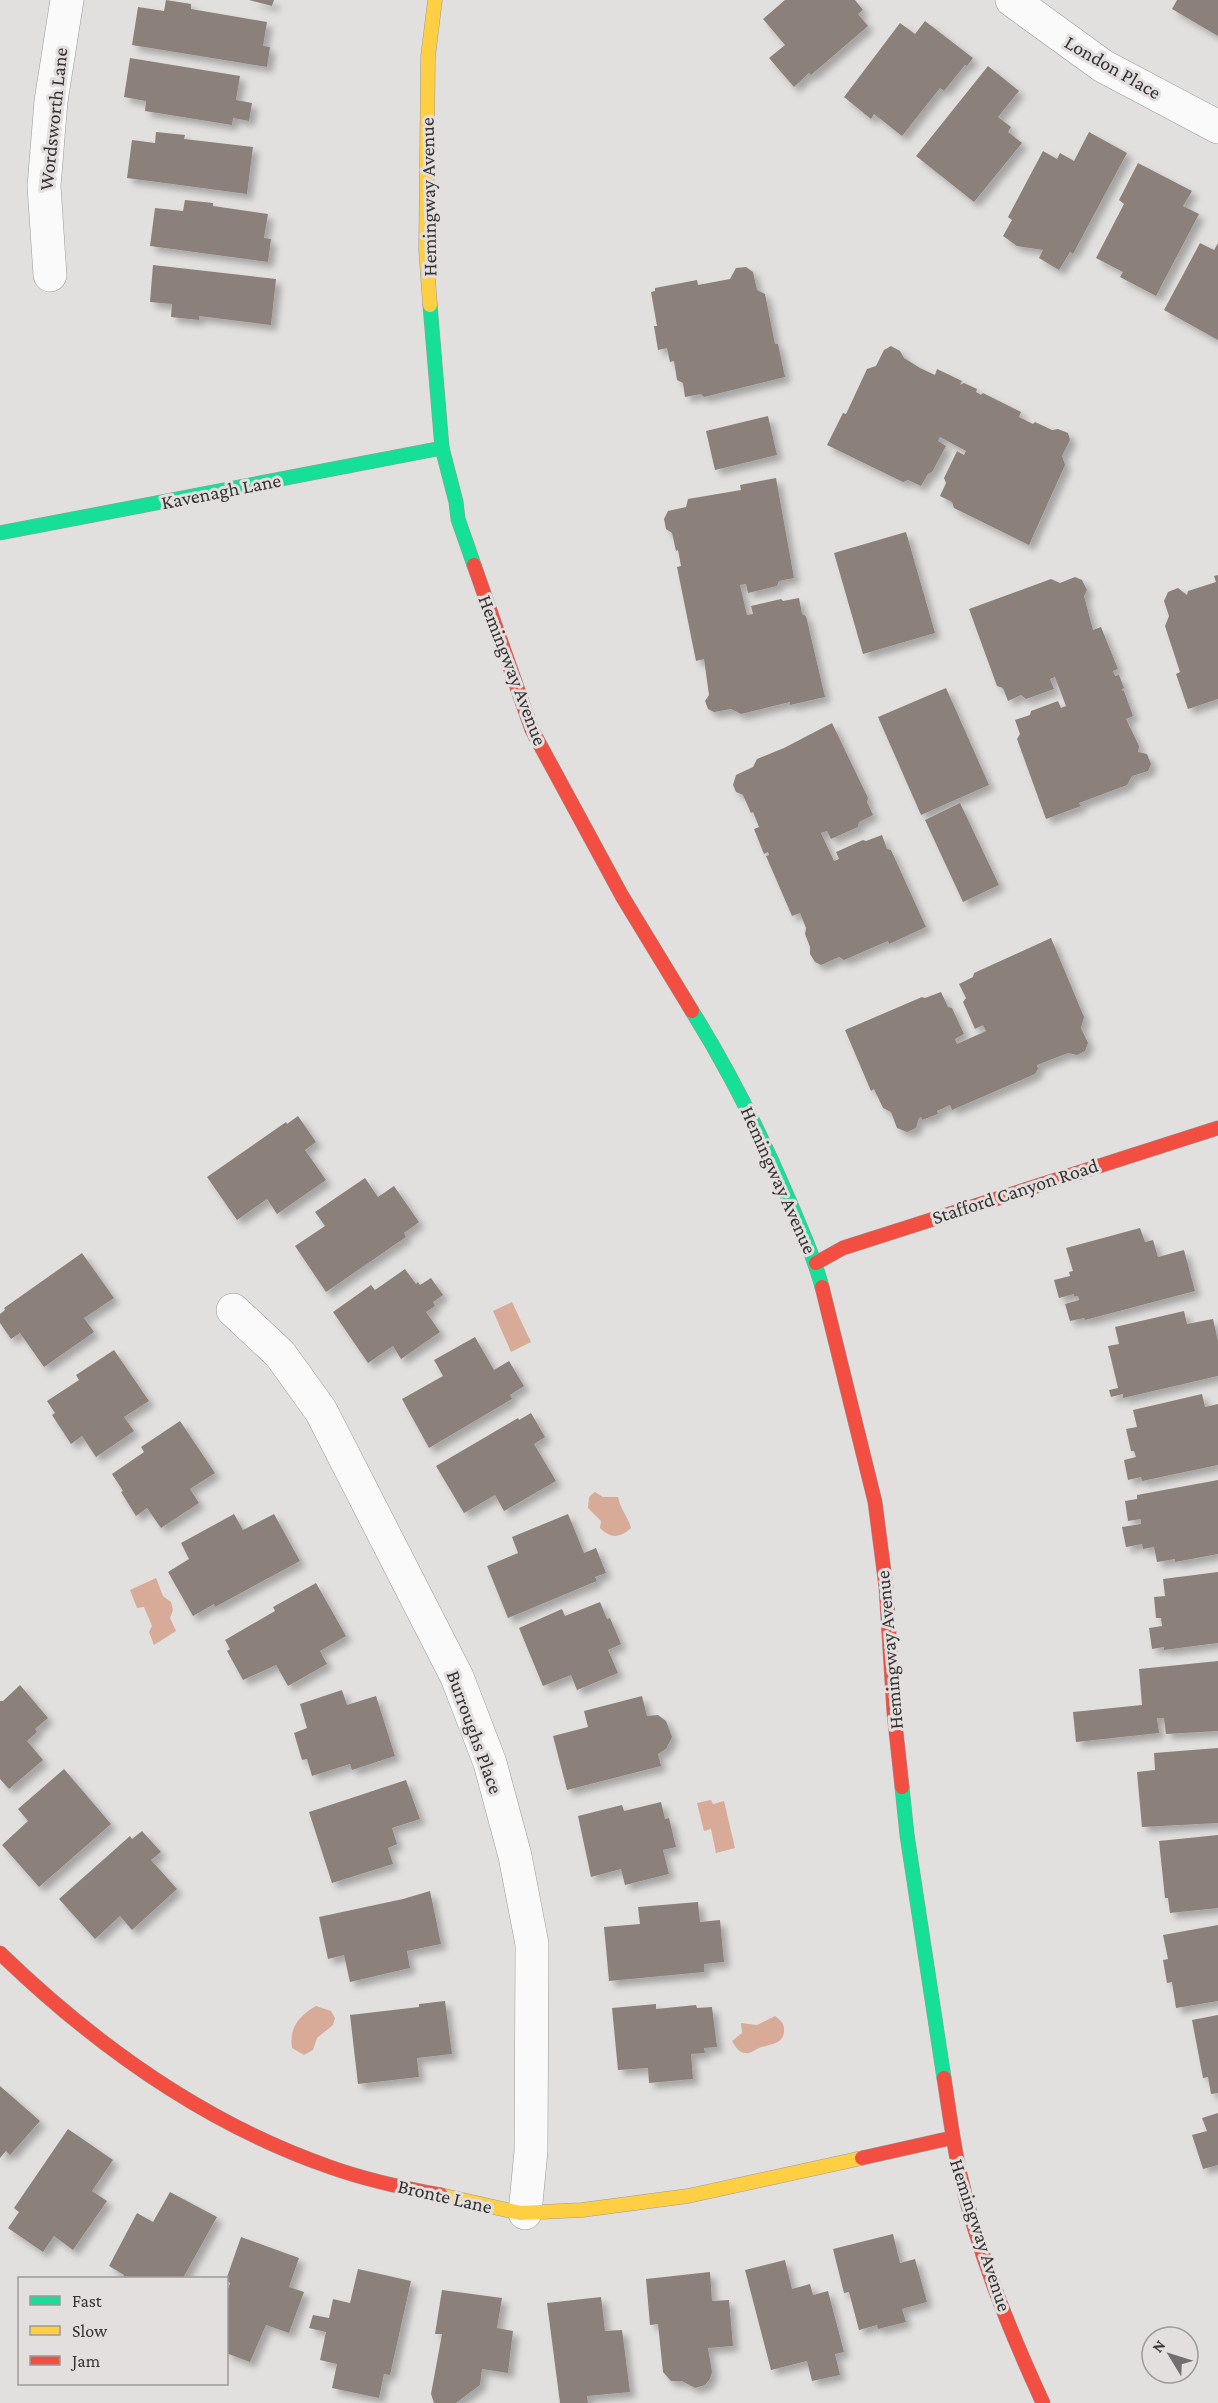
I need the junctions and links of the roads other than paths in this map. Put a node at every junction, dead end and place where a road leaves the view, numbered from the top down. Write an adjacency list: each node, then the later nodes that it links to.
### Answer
1 (67, 0): 5 (street, Wordsworth Lane)
2 (435, 0): 6 (main road, Hemingway Avenue)
3 (1012, 0): 4 (street, London Place)
4 (1218, 127)
5 (50, 275)
6 (442, 448): 7 (main road, Kavenagh Lane); 9 (main road, Hemingway Avenue)
7 (0, 533)
8 (1218, 1128): 9 (main road, Stafford Canyon Road)
9 (816, 1263): 12 (main road, Hemingway Avenue)
10 (233, 1310): 13 (street, Burroughs Place)
11 (0, 1953): 13 (main road, Bronte Lane)
12 (951, 2138): 13 (main road, Bronte Lane); 14 (main road, Hemingway Avenue)
13 (525, 2213)
14 (1043, 2403)

